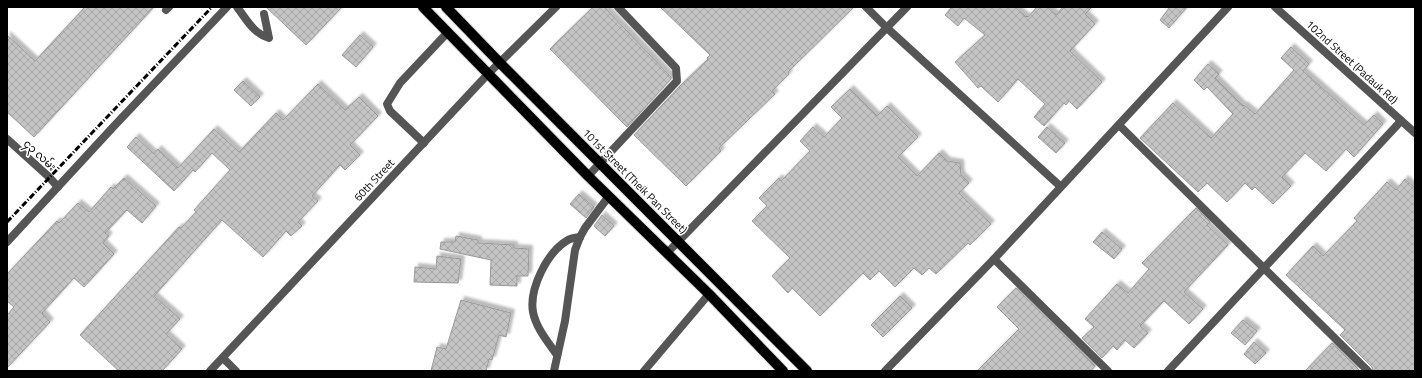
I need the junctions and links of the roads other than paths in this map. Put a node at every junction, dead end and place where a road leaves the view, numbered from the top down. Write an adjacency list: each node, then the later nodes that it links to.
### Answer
1 (227, 7): 24 (street)
2 (237, 7): 11 (street)
3 (423, 7): 13 (main road)
4 (446, 7): 14 (main road, 101st Street (Theik Pan Street))
5 (556, 7): 14 (street, 60th Street)
6 (618, 7): 21 (street)
7 (866, 7): 12 (street)
8 (907, 7): 12 (street)
9 (1228, 7): 17 (street)
10 (1275, 7): 16 (street, 102nd Street (Padauk Rd))
11 (264, 14)
12 (888, 28): 23 (street); 27 (street)
13 (448, 32): 15 (main road); 20 (street)
14 (500, 62): 15 (street, 60th Street); 21 (main road, 101st Street (Theik Pan Street))
15 (488, 74): 20 (street, 60th Street); 22 (main road)
16 (1401, 121): 18 (street, 102nd Street (Padauk Rd)); 31 (street)
17 (1119, 125): 23 (street); 31 (street)
18 (1415, 133)
19 (7, 139): 24 (street, ၄၃ လမ်း)
20 (424, 143): 34 (street, 60th Street)
21 (600, 162): 22 (street); 27 (main road, 101st Street (Theik Pan Street))
22 (588, 176): 25 (main road)
23 (1060, 186): 30 (street)
24 (58, 187): 28 (street)
25 (609, 196): 26 (street); 29 (main road)
26 (580, 237): 33 (street); 33 (street)
27 (679, 241): 29 (street); 40 (main road, 101st Street (Theik Pan Street))
28 (7, 242)
29 (667, 253): 32 (main road)
30 (994, 258): 41 (street); 42 (street)
31 (1265, 268): 43 (street); 44 (street)
32 (709, 294): 38 (street); 39 (main road)
33 (557, 355): 37 (street)
34 (223, 358): 35 (street, 60th Street); 36 (street)
35 (210, 371)
36 (236, 371)
37 (554, 371)
38 (644, 371)
39 (783, 371)
40 (807, 371)
41 (885, 371)
42 (1108, 371)
43 (1168, 371)
44 (1368, 371)

